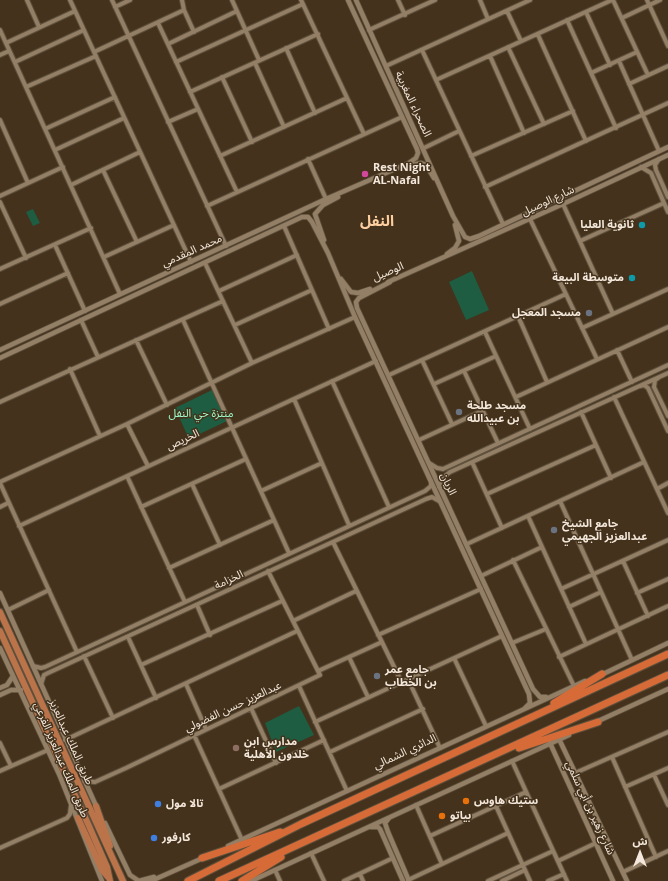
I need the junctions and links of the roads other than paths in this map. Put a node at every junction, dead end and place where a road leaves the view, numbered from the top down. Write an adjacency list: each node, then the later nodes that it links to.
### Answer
1 (27, 0): 29 (street)
2 (70, 0): 20 (street)
3 (112, 0): 18 (street)
4 (130, 0): 18 (street)
5 (182, 0): 19 (street)
6 (233, 0): 21 (street)
7 (348, 0): 35 (street, الصحراء المغربية)
8 (356, 0): 33 (street, الصحراء المغربية)
9 (398, 0): 24 (street)
10 (435, 0): 24 (street)
11 (480, 0): 25 (street)
12 (530, 0): 22 (street)
13 (613, 0): 23 (street); 26 (street)
14 (647, 0): 17 (street)
15 (660, 0): 17 (street)
16 (302, 2): 32 (street); 36 (street)
17 (649, 5): 26 (street); 44 (street)
18 (115, 7): 39 (street)
19 (184, 10): 28 (street); 34 (street)
20 (75, 11): 29 (street); 31 (street)
21 (237, 11): 32 (street); 34 (street)
22 (507, 11): 25 (street); 41 (street)
23 (586, 12): 27 (street); 58 (street)
24 (405, 14): 33 (street)
25 (488, 18): 47 (street)
26 (622, 18): 49 (street)
27 (567, 20): 38 (street); 61 (street)
28 (158, 23): 39 (street); 43 (street)
29 (39, 27): 42 (street)
30 (0, 30): 42 (street)
31 (84, 30): 50 (street); 55 (street)
32 (245, 30): 53 (street); 56 (street)
33 (369, 30): 35 (street); 37 (street, الصحراء المغربية)
34 (194, 32): 43 (street)
35 (362, 32): 40 (street, الصحراء المغربية)
36 (318, 34): 46 (street); 69 (street)
37 (372, 35): 40 (street); 59 (street, الصحراء المغربية)
38 (538, 35): 41 (street); 72 (street)
39 (128, 36): 50 (street); 78 (street)
40 (365, 38): 75 (street, الصحراء المغربية)
41 (521, 41): 45 (street)
42 (6, 43): 48 (street)
43 (168, 44): 56 (street)
44 (668, 46)
45 (508, 47): 52 (street); 79 (street)
46 (286, 48): 53 (street); 73 (street)
47 (422, 50): 59 (street); 64 (street)
48 (9, 51): 51 (street); 55 (street)
49 (637, 52): 54 (street); 62 (street)
50 (95, 54): 66 (street); 68 (street)
51 (0, 55)
52 (490, 56): 64 (street); 84 (street)
53 (259, 60): 57 (street)
54 (619, 61): 58 (street); 65 (street)
55 (15, 62): 66 (street)
56 (176, 62): 67 (street)
57 (254, 63): 63 (street); 80 (street)
58 (610, 65): 61 (street)
59 (386, 66): 89 (street, الصحراء المغربية)
60 (668, 66): 62 (street)
61 (591, 73): 81 (street)
62 (648, 75): 65 (street)
63 (222, 77): 67 (street); 87 (street)
64 (436, 80): 83 (street)
65 (629, 84): 74 (street)
66 (26, 87): 82 (street)
67 (190, 92): 71 (street)
68 (115, 97): 76 (street); 82 (street)
69 (347, 98): 73 (street); 85 (street)
70 (668, 103): 74 (street)
71 (198, 109): 78 (street); 94 (street)
72 (573, 111): 79 (street); 86 (street)
73 (315, 113): 80 (street)
74 (643, 114): 81 (street); 91 (street)
75 (402, 116): 85 (street); 95 (street, الصحراء المغربية)
76 (124, 118): 90 (street); 92 (street)
77 (0, 120): 103 (street)
78 (168, 122): 119 (street)
79 (544, 124): 84 (street)
80 (284, 127): 87 (street)
81 (616, 128): 86 (street)
82 (45, 129): 90 (street)
83 (459, 131): 89 (street); 96 (street)
84 (524, 133): 96 (street)
85 (364, 134): 97 (street)
86 (586, 140): 108 (street)
87 (252, 142): 94 (street)
88 (668, 147): 91 (street, شارع الوصيل)
89 (424, 148): 112 (street, الصحراء المغربية)
90 (55, 150): 99 (street)
91 (659, 151): 104 (street, شارع الوصيل)
92 (140, 152): 101 (street); 124 (street)
93 (668, 155): 98 (street, شارع الوصيل)
94 (220, 156): 111 (street)
95 (417, 156): 102 (street, محمد المقدمي)
96 (471, 156): 108 (street)
97 (308, 159): 111 (street); 115 (street)
98 (659, 159): 100 (street, شارع الوصيل); 105 (street)
99 (63, 167): 103 (street); 106 (street)
100 (641, 167): 107 (street); 110 (street, شارع الوصيل)
101 (103, 170): 106 (street); 130 (street)
102 (393, 170): 109 (street, محمد المقدمي); 112 (street, محمد المقدمي)
103 (28, 183): 113 (street)
104 (590, 183): 110 (street); 123 (street, شارع الوصيل)
105 (662, 183): 107 (street); 114 (street)
106 (71, 185): 126 (street)
107 (657, 186): 117 (street)
108 (485, 187): 123 (street)
109 (350, 189): 115 (street, محمد المقدمي); 133 (street)
110 (594, 189): 118 (street, شارع الوصيل)
111 (237, 192): 119 (street)
112 (442, 192): 121 (street, الصحراء المغربية)
113 (0, 196)
114 (668, 197)
115 (326, 199): 127 (street, محمد المقدمي)
116 (0, 202): 136 (street)
117 (664, 203): 120 (street); 129 (street)
118 (563, 204): 122 (street, شارع الوصيل); 129 (street)
119 (207, 206): 132 (street)
120 (668, 212)
121 (453, 216): 123 (street, شارع الوصيل); 137 (street)
122 (530, 219): 137 (street, شارع الوصيل); 149 (street)
123 (503, 224)
124 (174, 225): 130 (street); 138 (street)
125 (284, 226): 128 (street, محمد المقدمي); 133 (street, محمد المقدمي); 134 (street)
126 (91, 228): 131 (street); 135 (street)
127 (248, 236): 128 (street); 132 (street, محمد المقدمي)
128 (251, 241): 139 (street, محمد المقدمي)
129 (580, 241): 155 (street)
130 (137, 242): 135 (street)
131 (55, 245): 136 (street); 141 (street)
132 (226, 246): 138 (street, محمد المقدمي)
133 (328, 253): 142 (street, الريان)
134 (297, 255): 146 (street); 147 (street)
135 (104, 257): 148 (street)
136 (26, 258): 140 (street)
137 (436, 261): 143 (street, الوصيل)
138 (191, 262): 148 (street, محمد المقدمي)
139 (205, 263): 147 (street); 154 (street, محمد المقدمي)
140 (0, 269)
141 (68, 273): 151 (street); 153 (street)
142 (337, 273): 144 (street, الريان); 157 (street, الريان)
143 (390, 282): 144 (street, الوصيل); 179 (street, الريان)
144 (347, 288)
145 (668, 289): 155 (street)
146 (312, 290): 160 (street); 163 (street)
147 (218, 291): 150 (street)
148 (120, 294): 152 (street, محمد المقدمي)
149 (566, 294): 156 (street); 162 (street)
150 (223, 301): 159 (street); 160 (street)
151 (0, 304)
152 (93, 307): 153 (street, محمد المقدمي); 154 (street)
153 (85, 311): 166 (street, محمد المقدمي)
154 (96, 313): 158 (street, محمد المقدمي)
155 (613, 314): 162 (street)
156 (518, 316): 164 (street); 182 (street)
157 (355, 317): 163 (street); 173 (street, الريان)
158 (81, 320): 169 (street); 170 (street, محمد المقدمي)
159 (183, 320): 165 (street); 184 (street)
160 (235, 325): 174 (street)
161 (668, 327): 167 (street)
162 (582, 328): 171 (street)
163 (328, 329): 174 (street)
164 (485, 332): 168 (street); 172 (street)
165 (136, 340): 169 (street); 191 (street)
166 (0, 350)
167 (617, 350): 171 (street); 183 (street)
168 (496, 356): 177 (street); 187 (street)
169 (98, 357): 176 (street)
170 (0, 358)
171 (597, 359): 182 (street)
172 (422, 360): 179 (street); 185 (street)
173 (376, 361): 181 (street, الخريص); 193 (street, الريان)
174 (252, 363): 184 (street)
175 (668, 365): 183 (street)
176 (70, 369): 190 (street); 202 (street)
177 (464, 371): 185 (street); 194 (street)
178 (668, 373): 180 (street)
179 (389, 376): 192 (street, الريان)
180 (661, 376): 186 (street); 196 (street)
181 (332, 381): 189 (street, الخريص); 231 (street)
182 (547, 382): 187 (street)
183 (632, 382): 200 (street)
184 (212, 383): 191 (street); 199 (street)
185 (434, 384): 198 (street)
186 (636, 387): 188 (street); 201 (street)
187 (516, 397): 200 (street)
188 (614, 397): 195 (street); 209 (street)
189 (294, 399): 199 (street, الخريص); 210 (street)
190 (0, 402)
191 (167, 405): 197 (street)
192 (403, 405): 193 (street); 203 (street, الريان)
193 (397, 407): 216 (street, الريان)
194 (482, 411): 198 (street); 204 (street)
195 (581, 412): 205 (street); 208 (street)
196 (668, 416)
197 (127, 424): 202 (street); 212 (street)
198 (452, 424): 203 (street)
199 (232, 427): 206 (street); 212 (street, الخريص)
200 (530, 429): 204 (street)
201 (668, 431)
202 (100, 436): 217 (street)
203 (419, 440): 207 (street, الريان)
204 (498, 443): 211 (street)
205 (596, 445): 215 (street); 223 (street)
206 (246, 459): 219 (street); 222 (street)
207 (428, 462): 211 (street); 220 (street, الريان)
208 (472, 462): 213 (street); 223 (street)
209 (644, 462): 215 (street); 221 (street)
210 (322, 463): 222 (street); 235 (street)
211 (453, 465): 213 (street)
212 (148, 466): 214 (street, الخريص)
213 (455, 470): 220 (street)
214 (127, 476): 230 (street); 236 (street, الخريص)
215 (611, 478): 226 (street)
216 (431, 480): 224 (street, الخزامة); 227 (street, الريان)
217 (0, 482): 228 (street)
218 (668, 483): 221 (street)
219 (192, 484): 230 (street); 241 (street)
220 (439, 487): 240 (street, الريان)
221 (657, 489): 232 (street)
222 (261, 491): 234 (street)
223 (487, 494): 237 (street)
224 (417, 495): 225 (street); 231 (street, الخزامة)
225 (420, 501): 227 (street, الخزامة); 239 (street, الخزامة)
226 (560, 501): 233 (street); 248 (street)
227 (441, 502): 254 (street, الريان)
228 (8, 503): 229 (street); 236 (street)
229 (0, 506)
230 (141, 507): 246 (street)
231 (389, 507): 235 (street, الخزامة)
232 (668, 513)
233 (528, 516): 237 (street); 242 (street)
234 (274, 520): 241 (street); 243 (street)
235 (349, 525): 243 (street, الخزامة)
236 (19, 526): 255 (street)
237 (502, 528): 240 (street)
238 (668, 540): 245 (street)
239 (333, 542): 247 (street, الخزامة); 256 (street)
240 (467, 544): 249 (street, الريان)
241 (220, 545): 246 (street)
242 (542, 547): 244 (street); 253 (street)
243 (289, 554): 251 (street, الخزامة)
244 (513, 560): 249 (street); 271 (street)
245 (623, 561): 248 (street); 259 (street)
246 (169, 568): 262 (street)
247 (268, 571): 252 (street, الخزامة); 261 (street)
248 (593, 574): 253 (street); 257 (street)
249 (481, 576): 280 (street, الريان)
250 (668, 579): 259 (street)
251 (231, 581): 252 (street); 262 (street, الخزامة)
252 (234, 588): 264 (street, الخزامة)
253 (561, 588): 266 (street)
254 (481, 589): 276 (street); 277 (street, الريان)
255 (49, 590): 267 (street); 284 (street)
256 (356, 592): 270 (street); 276 (street)
257 (601, 592): 266 (street); 272 (street)
258 (0, 593): 263 (street, طريق الملك عبدالعزيز الفرعي)
259 (637, 593): 269 (street)
260 (0, 598): 263 (street)
261 (282, 601): 270 (street); 275 (street)
262 (185, 602): 284 (street, الخزامة)
263 (5, 604): 267 (street, طريق الملك عبدالعزيز الفرعي)
264 (197, 605): 275 (street); 278 (street, الخزامة)
265 (668, 606): 269 (street)
266 (570, 607): 282 (street)
267 (8, 610): 292 (street, طريق الملك عبدالعزيز الفرعي)
268 (0, 612): 377 (main road, طريق الملك عبدالعزيز)
269 (648, 616): 272 (street)
270 (293, 621): 274 (street)
271 (546, 629): 280 (street); 288 (street)
272 (618, 630): 282 (street); 290 (street)
273 (0, 631): 380 (main road, طريق الملك عبدالعزيز)
274 (297, 631): 294 (street); 302 (street)
275 (210, 635): 291 (street)
276 (378, 635): 279 (street)
277 (502, 636): 289 (street); 310 (street, الريان)
278 (128, 637): 286 (street, الخزامة); 291 (street)
279 (382, 642): 287 (street, عبدالعزيز حسن الفضولي); 300 (street)
280 (512, 643): 308 (street, الريان)
281 (668, 643): 290 (street, الدائري الشمالي)
282 (586, 644): 288 (street)
283 (0, 648): 298 (street, طريق الملك عبدالعزيز الفرعي)
284 (77, 652): 293 (street, الخزامة)
285 (668, 654): 320 (highway, الدائري الشمالي)
286 (84, 656): 295 (street, الخزامة); 317 (street)
287 (349, 657): 294 (street, عبدالعزيز حسن الفضولي); 312 (street)
288 (559, 657): 304 (street)
289 (454, 658): 299 (street); 321 (street)
290 (632, 660): 296 (street, الدائري الشمالي)
291 (141, 665): 313 (street)
292 (33, 666): 293 (street, الخزامة); 301 (street, طريق الملك عبدالعزيز الفرعي)
293 (45, 667): 295 (street)
294 (318, 671): 303 (street, عبدالعزيز حسن الفضولي)
295 (48, 673): 301 (street)
296 (602, 674): 304 (street, الدائري الشمالي); 320 (highway)
297 (668, 675): 334 (highway)
298 (13, 676): 305 (street); 306 (street, طريق الملك عبدالعزيز الفرعي)
299 (408, 678): 300 (street); 315 (street)
300 (401, 681): 312 (street)
301 (41, 684): 326 (street, طريق الملك عبدالعزيز الفرعي)
302 (186, 684): 313 (street); 322 (street)
303 (299, 686): 314 (street, عبدالعزيز حسن الفضولي); 318 (street)
304 (574, 686): 311 (street, الدائري الشمالي)
305 (1, 688): 309 (street)
306 (21, 690): 309 (street); 331 (street, طريق الملك عبدالعزيز الفرعي)
307 (668, 691): 319 (street)
308 (536, 692): 310 (street); 311 (street)
309 (2, 694)
310 (530, 695): 316 (street)
311 (552, 696): 316 (street, الدائري الشمالي)
312 (368, 697): 318 (street)
313 (156, 698): 317 (street)
314 (250, 708): 322 (street, عبدالعزيز حسن الفضولي); 336 (street)
315 (423, 709): 330 (street); 332 (street)
316 (524, 709): 321 (street, الدائري الشمالي)
317 (112, 718): 326 (street)
318 (315, 722): 327 (street)
319 (598, 722): 325 (street); 334 (highway)
320 (520, 723): 354 (highway, الدائري الشمالي)
321 (486, 726): 330 (street, الدائري الشمالي)
322 (206, 729): 324 (street, عبدالعزيز حسن الفضولي)
323 (668, 732): 333 (street)
324 (194, 735): 342 (street, عبدالعزيز حسن الفضولي); 344 (street)
325 (559, 739): 329 (street); 340 (street, شارع زهير بن أبي سلمي)
326 (66, 740): 342 (street, طريق الملك عبدالعزيز الفرعي)
327 (324, 740): 332 (street); 336 (street)
328 (0, 743): 337 (street)
329 (550, 744): 335 (street); 362 (street, شارع زهير بن أبي سلمي)
330 (440, 748): 345 (street, الدائري الشمالي)
331 (48, 750): 337 (street); 347 (street, طريق الملك عبدالعزيز الفرعي)
332 (330, 752): 345 (street)
333 (612, 757): 340 (street); 343 (street)
334 (484, 760): 361 (highway)
335 (512, 761): 346 (street); 348 (street)
336 (276, 763): 344 (street)
337 (11, 766): 339 (street)
338 (668, 768): 341 (street)
339 (0, 771)
340 (575, 773): 376 (street, شارع زهير بن أبي سلمي)
341 (654, 775): 343 (street); 349 (street)
342 (84, 781): 350 (street, طريق الملك عبدالعزيز الفرعي)
343 (625, 787): 367 (street)
344 (219, 789): 360 (street)
345 (347, 791): 360 (street, الدائري الشمالي)
346 (526, 792): 351 (street); 364 (street)
347 (71, 803): 353 (street, طريق الملك عبدالعزيز الفرعي); 363 (street)
348 (416, 805): 352 (street); 359 (street)
349 (668, 805)
350 (96, 806): 375 (street, طريق الملك عبدالعزيز الفرعي); 377 (main road)
351 (496, 806): 357 (street); 359 (street)
352 (391, 817): 355 (street); 356 (street)
353 (78, 818): 380 (main road); 381 (street, طريق الملك عبدالعزيز الفرعي)
354 (301, 824): 368 (highway); 384 (highway, الدائري الشمالي)
355 (370, 827): 358 (street); 366 (street)
356 (388, 832): 358 (street); 392 (street)
357 (508, 833): 371 (street); 372 (street)
358 (382, 834): 369 (street)
359 (430, 836): 371 (street)
360 (242, 840): 368 (street, الدائري الشمالي)
361 (309, 840): 385 (highway); 386 (highway)
362 (596, 843): 370 (street); 398 (street, شارع زهير بن أبي سلمي)
363 (0, 848)
364 (553, 851): 370 (street); 372 (street)
365 (668, 851): 367 (street)
366 (311, 853): 373 (street); 389 (street)
367 (656, 857): 376 (street)
368 (202, 858): 375 (street, الدائري الشمالي)
369 (393, 858): 378 (street); 392 (street)
370 (558, 861): 379 (street)
371 (442, 864): 392 (street)
372 (523, 865): 374 (street); 393 (street)
373 (275, 870): 387 (street); 388 (street)
374 (525, 870): 394 (street); 395 (street)
375 (171, 872): 383 (street, الدائري الشمالي)
376 (622, 872): 399 (street, شارع زهير بن أبي سلمي)
377 (120, 874): 382 (main road, طريق الملك عبدالعزيز)
378 (360, 874): 390 (street); 391 (street)
379 (564, 874): 396 (street); 397 (street)
380 (109, 879)
381 (102, 881)
382 (123, 881)
383 (151, 881)
384 (188, 881)
385 (219, 881)
386 (242, 881)
387 (251, 881)
388 (280, 881)
389 (324, 881)
390 (344, 881)
391 (363, 881)
392 (407, 881)
393 (488, 881)
394 (502, 881)
395 (530, 881)
396 (548, 881)
397 (567, 881)
398 (614, 881)
399 (627, 881)

